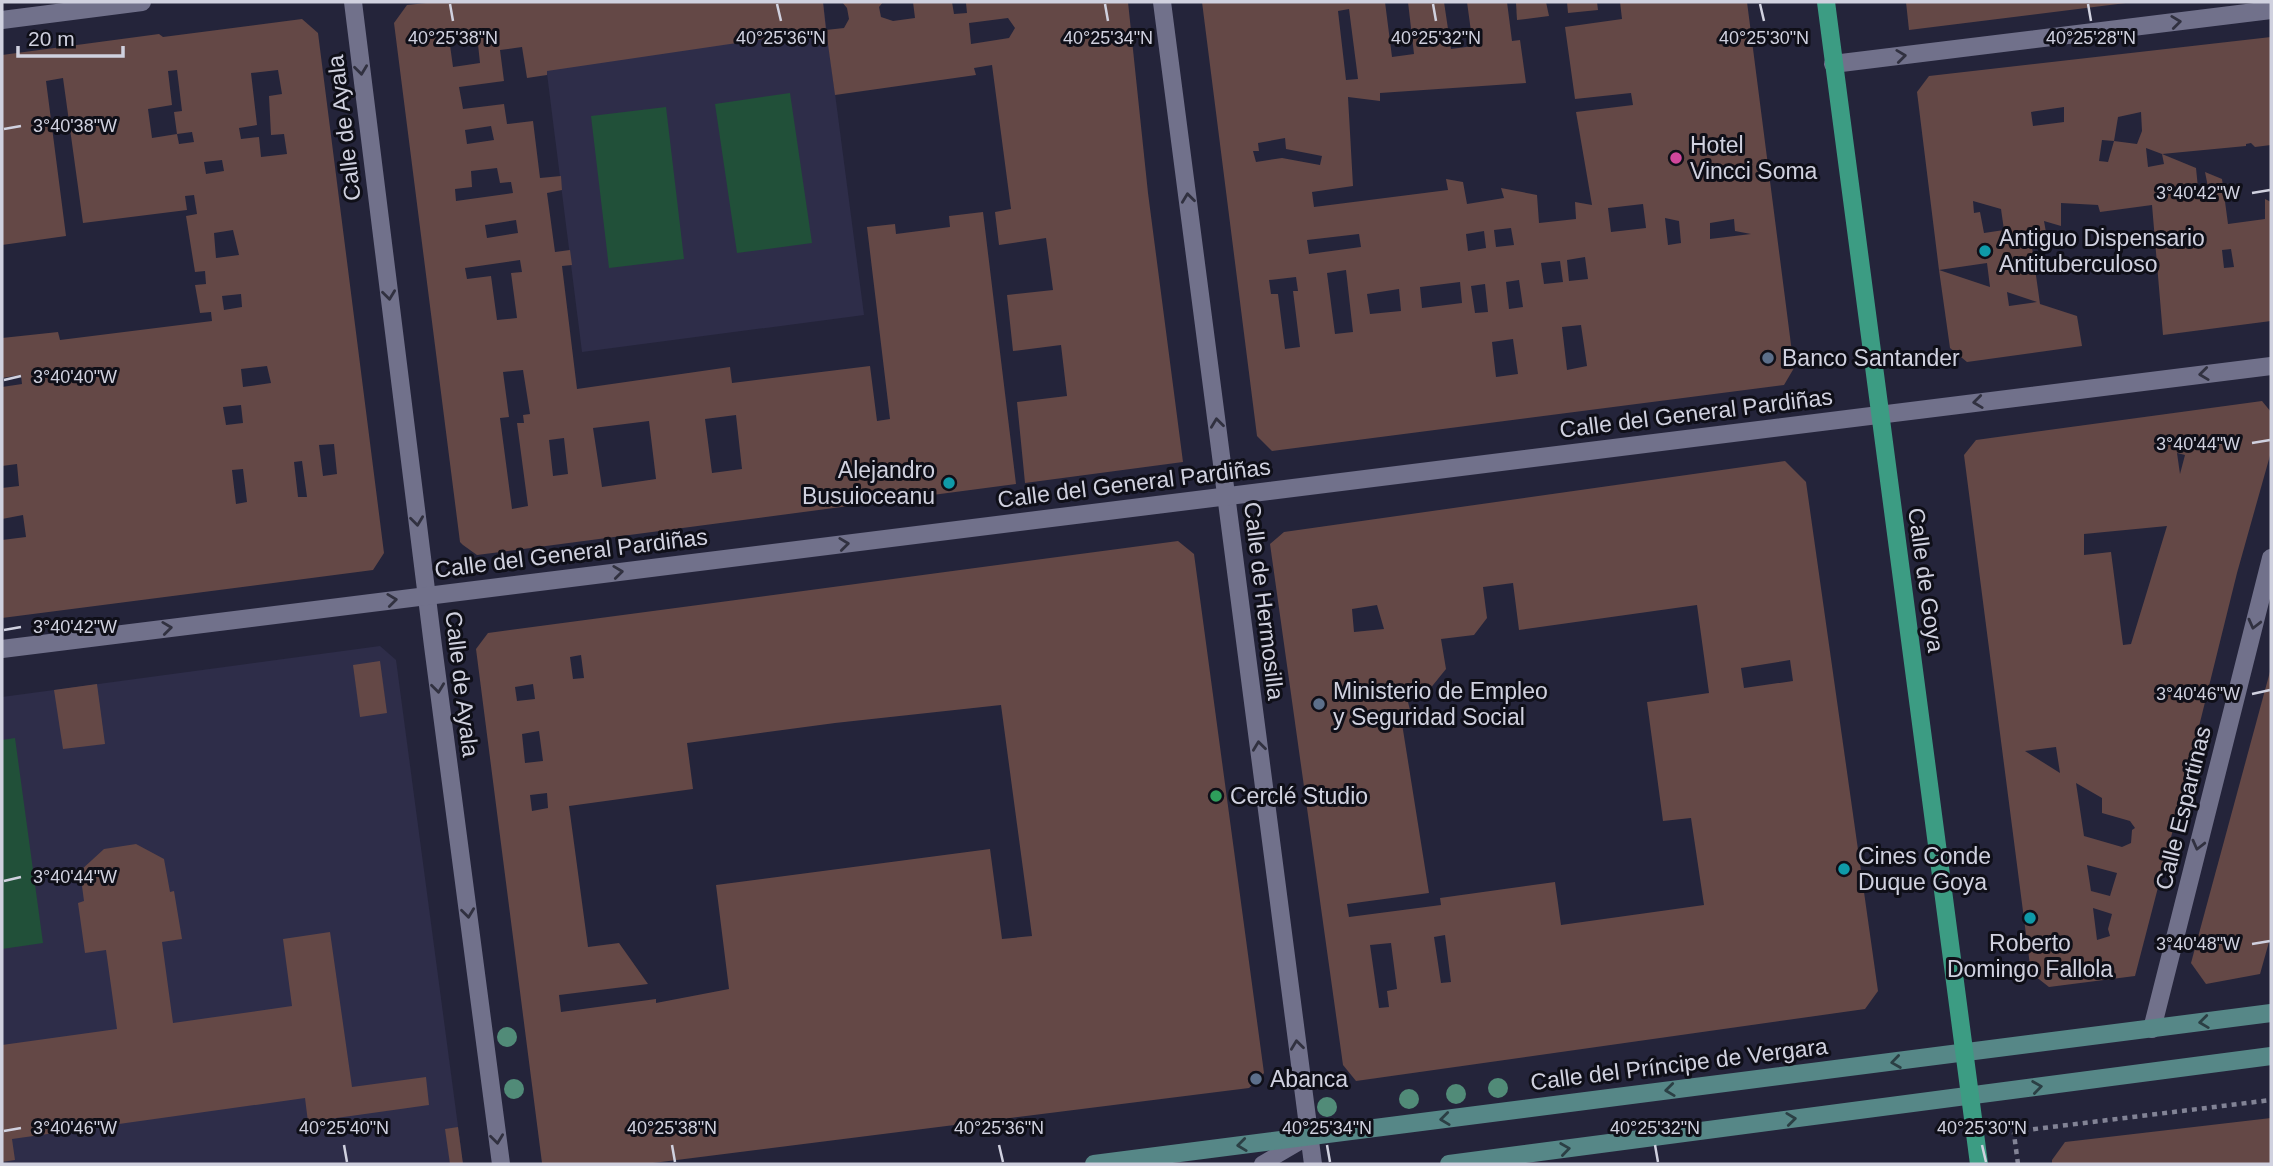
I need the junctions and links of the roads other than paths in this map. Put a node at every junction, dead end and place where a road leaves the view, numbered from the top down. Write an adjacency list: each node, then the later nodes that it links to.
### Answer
1 (142, 2): 6 (street)
2 (353, 2): 12 (street, Calle de Ayala, one-way to 12)
3 (1162, 2): 10 (street, Calle de Hermosilla, one-way to 3)
4 (1826, 2): 7 (main road, Calle de Goya)
5 (2271, 10): 7 (street, one-way to 5)
6 (2, 20)
7 (1833, 64): 9 (main road, Calle de Goya)
8 (2271, 366): 9 (street, Calle del General Pardiñas, one-way to 9)
9 (1879, 415): 10 (street, Calle del General Pardiñas); 16 (main road, Calle de Goya)
10 (1226, 496): 12 (street, Calle del General Pardiñas, one-way to 10); 19 (street, Calle de Hermosilla, one-way to 10)
11 (2271, 558): 15 (street, Calle Espartinas, one-way to 15)
12 (426, 596): 13 (street, Calle del General Pardiñas, one-way to 12); 20 (street, Calle de Ayala, one-way to 20)
13 (2, 649)
14 (2271, 1013): 15 (main road, Calle del Príncipe de Vergara, one-way to 15)
15 (2152, 1028): 16 (main road, Calle del Príncipe de Vergara)
16 (1964, 1053): 18 (main road, Calle de Goya); 19 (main road, Calle del Príncipe de Vergara, one-way to 19)
17 (2271, 1056): 18 (main road, one-way to 17)
18 (1969, 1096): 24 (main road, one-way to 18); 25 (main road, Calle de Goya)
19 (1309, 1136): 21 (main road, Calle del Príncipe de Vergara, one-way to 21); 22 (lane); 23 (street, Calle de Hermosilla)
20 (501, 1164)
21 (1094, 1164)
22 (1262, 1164)
23 (1313, 1164)
24 (1449, 1164)
25 (1979, 1164)

